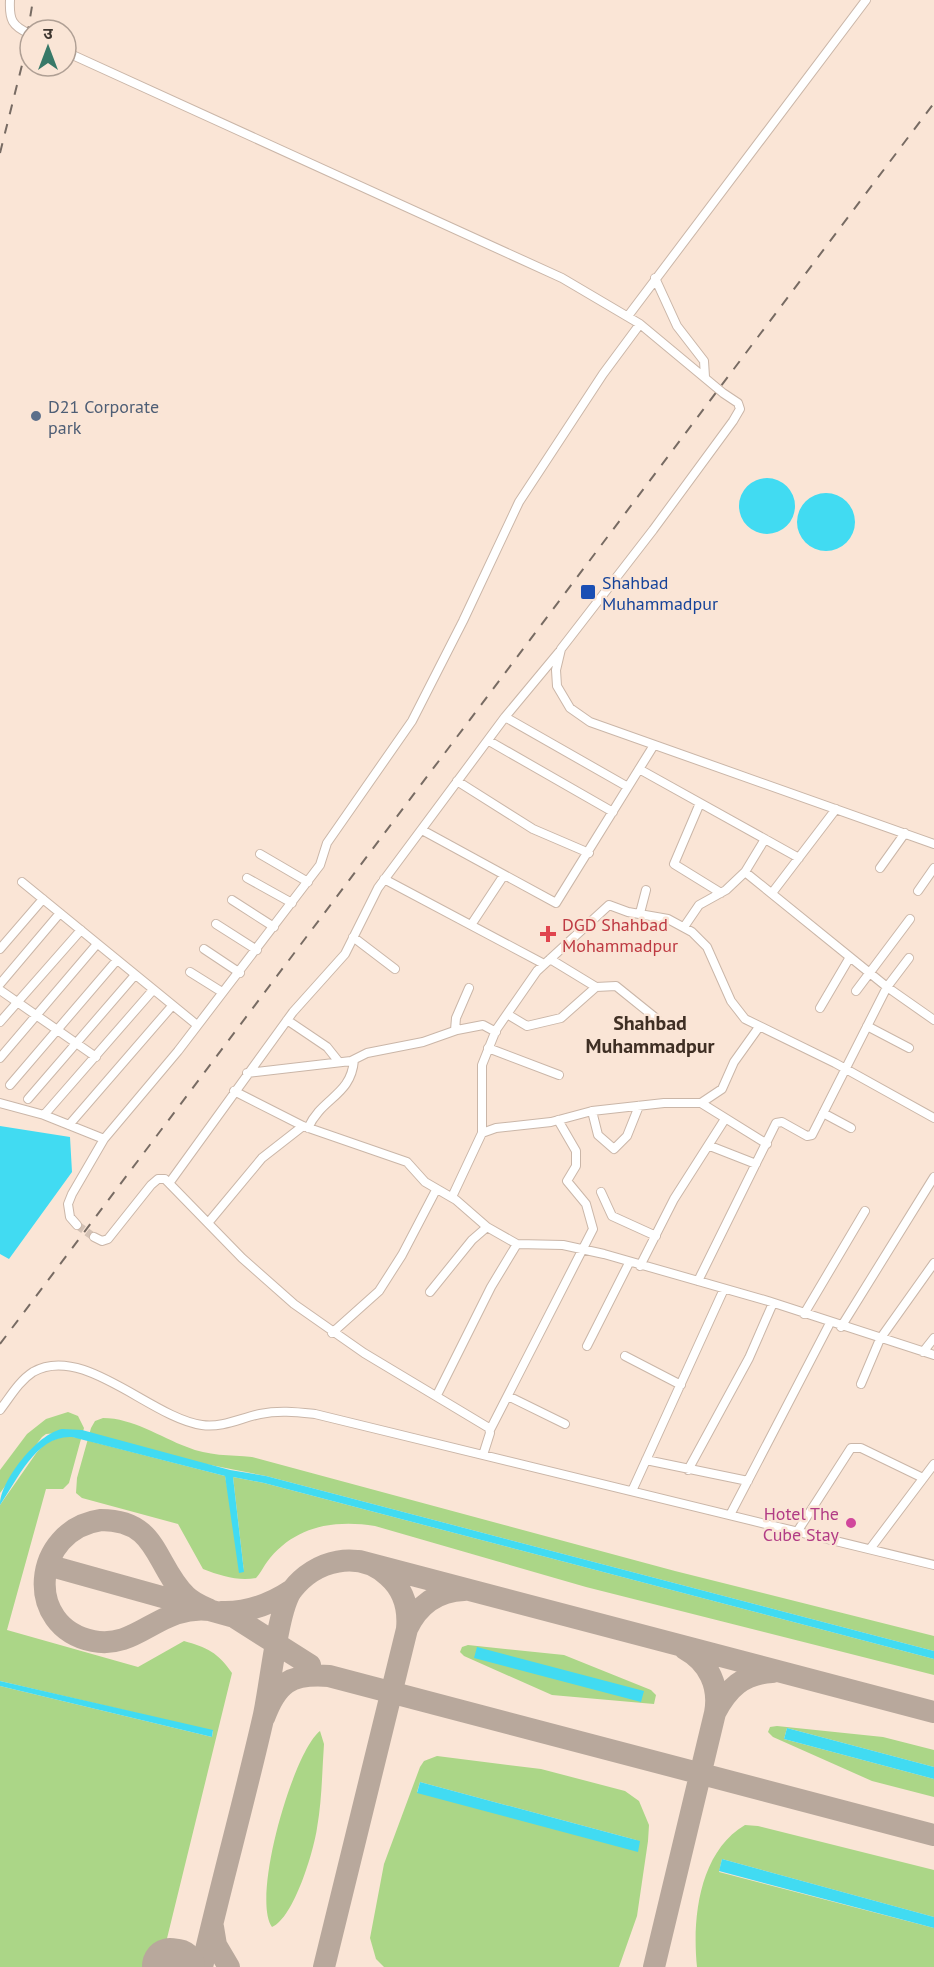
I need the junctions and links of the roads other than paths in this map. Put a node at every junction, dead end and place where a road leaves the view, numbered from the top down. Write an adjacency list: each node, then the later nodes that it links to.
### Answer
1 (10, 0): 3 (street)
2 (866, 0): 5 (street)
3 (18, 27)
4 (78, 57): 6 (street)
5 (655, 278): 6 (street); 8 (street)
6 (628, 316): 7 (street)
7 (640, 324): 8 (street); 33 (street)
8 (705, 377): 9 (street)
9 (561, 649): 10 (street); 12 (street)
10 (505, 717): 11 (street); 15 (street)
11 (489, 741): 14 (street); 18 (street)
12 (654, 745): 13 (street); 17 (street)
13 (639, 769): 15 (street); 16 (street)
14 (457, 781): 19 (street); 23 (street)
15 (628, 787): 18 (street)
16 (700, 803): 21 (street); 36 (street)
17 (836, 809): 20 (street); 25 (street)
18 (613, 812): 23 (street)
19 (422, 830): 29 (street); 31 (street)
20 (905, 833): 22 (street); 26 (street)
21 (765, 839): 25 (street); 28 (street)
22 (934, 844)
23 (589, 853): 29 (street)
24 (260, 854): 33 (street)
25 (799, 858): 37 (street)
26 (880, 868)
27 (934, 868): 35 (street)
28 (745, 872): 36 (street); 37 (street)
29 (504, 874): 45 (street)
30 (247, 878): 40 (street)
31 (384, 879): 45 (street); 49 (street)
32 (22, 882): 38 (street)
33 (308, 882): 40 (street)
34 (646, 890): 42 (street)
35 (918, 891)
36 (721, 893): 47 (street)
37 (772, 893): 54 (street)
38 (43, 899): 41 (street); 51 (street)
39 (232, 900): 46 (street)
40 (292, 903): 46 (street)
41 (60, 913): 48 (street); 63 (street)
42 (640, 913): 47 (street); 57 (street)
43 (910, 919): 61 (street)
44 (216, 924): 53 (street)
45 (471, 925): 57 (street)
46 (274, 927): 53 (street)
47 (684, 927): 82 (street)
48 (81, 930): 50 (street); 71 (street)
49 (353, 937): 58 (street); 78 (street)
50 (97, 944): 56 (street); 74 (street)
51 (0, 949)
52 (204, 949): 60 (street)
53 (257, 950): 60 (street)
54 (850, 957): 61 (street); 73 (street)
55 (909, 958): 65 (street)
56 (117, 960): 62 (street); 83 (street)
57 (547, 962): 64 (street); 75 (street)
58 (395, 969)
59 (190, 972): 70 (street)
60 (240, 973): 70 (street)
61 (869, 973): 65 (street); 69 (street)
62 (135, 975): 68 (street); 86 (street)
63 (0, 984)
64 (596, 987): 75 (street); 76 (street)
65 (887, 987): 79 (street); 81 (street)
66 (469, 988): 84 (street)
67 (0, 990): 71 (street)
68 (153, 990): 72 (street); 89 (street)
69 (856, 991)
70 (222, 992): 77 (street)
71 (17, 1002): 74 (street); 80 (street)
72 (172, 1006): 77 (street); 108 (street)
73 (820, 1008)
74 (37, 1014): 83 (street); 90 (street)
75 (507, 1014): 85 (street)
76 (657, 1019)
77 (201, 1020): 112 (street)
78 (287, 1020): 92 (street); 94 (street)
79 (934, 1020)
80 (0, 1022)
81 (867, 1026): 88 (street); 93 (street)
82 (759, 1027): 93 (street); 100 (street)
83 (57, 1030): 86 (street); 96 (street)
84 (455, 1030): 85 (street); 91 (street)
85 (495, 1032): 87 (street)
86 (77, 1044): 89 (street); 98 (street)
87 (488, 1048): 95 (street); 111 (street)
88 (909, 1048)
89 (96, 1057): 104 (street)
90 (0, 1058)
91 (354, 1060): 92 (street); 109 (street)
92 (339, 1062): 94 (street)
93 (846, 1069): 103 (street); 105 (street)
94 (247, 1073): 97 (street)
95 (559, 1075)
96 (10, 1085)
97 (234, 1091): 109 (street); 117 (street)
98 (28, 1099)
99 (0, 1103): 104 (street)
100 (701, 1103): 101 (street); 106 (street)
101 (639, 1106): 102 (street); 102 (street)
102 (592, 1111): 107 (street)
103 (823, 1113): 110 (street); 113 (street)
104 (44, 1115): 108 (street)
105 (934, 1118)
106 (725, 1119): 113 (street); 114 (street)
107 (558, 1120): 111 (street); 128 (street)
108 (69, 1125): 112 (street)
109 (306, 1127): 118 (street); 122 (street)
110 (851, 1128)
111 (482, 1133): 120 (street)
112 (104, 1138): 123 (street)
113 (767, 1144): 115 (street)
114 (710, 1146): 115 (street); 125 (street)
115 (756, 1164): 132 (street)
116 (934, 1177): 138 (street)
117 (170, 1182): 122 (street); 126 (street)
118 (436, 1190): 120 (street); 139 (street)
119 (601, 1192): 125 (street)
120 (452, 1197): 124 (street)
121 (866, 1211): 136 (street)
122 (207, 1223): 139 (street)
123 (77, 1225)
124 (487, 1227): 127 (street); 134 (street)
125 (656, 1236): 131 (street)
126 (94, 1237)
127 (517, 1244): 128 (street); 148 (street)
128 (582, 1248): 129 (street); 149 (street)
129 (629, 1263): 131 (street); 142 (street)
130 (934, 1263): 141 (street)
131 (640, 1266): 132 (street)
132 (698, 1281): 133 (street)
133 (724, 1289): 135 (street); 147 (street)
134 (430, 1292)
135 (772, 1303): 136 (street); 156 (street)
136 (804, 1314): 137 (street)
137 (830, 1323): 138 (street); 158 (street)
138 (841, 1327): 141 (street)
139 (332, 1333): 148 (street)
140 (934, 1338): 143 (street)
141 (880, 1339): 143 (street); 146 (street)
142 (587, 1346)
143 (922, 1352): 145 (street)
144 (625, 1356): 147 (street)
145 (934, 1356)
146 (861, 1384)
147 (681, 1385): 154 (street)
148 (437, 1395): 152 (street)
149 (508, 1396): 151 (street); 152 (street)
150 (0, 1410): 153 (street)
151 (565, 1424)
152 (490, 1430): 153 (street)
153 (483, 1455): 159 (street)
154 (646, 1460): 156 (street); 159 (street)
155 (934, 1464): 157 (street)
156 (688, 1470): 158 (street)
157 (923, 1478): 161 (street); 162 (street)
158 (747, 1480): 160 (street)
159 (632, 1491): 160 (street)
160 (730, 1515): 161 (street)
161 (797, 1532): 162 (street)
162 (870, 1549): 163 (street)
163 (934, 1565)

